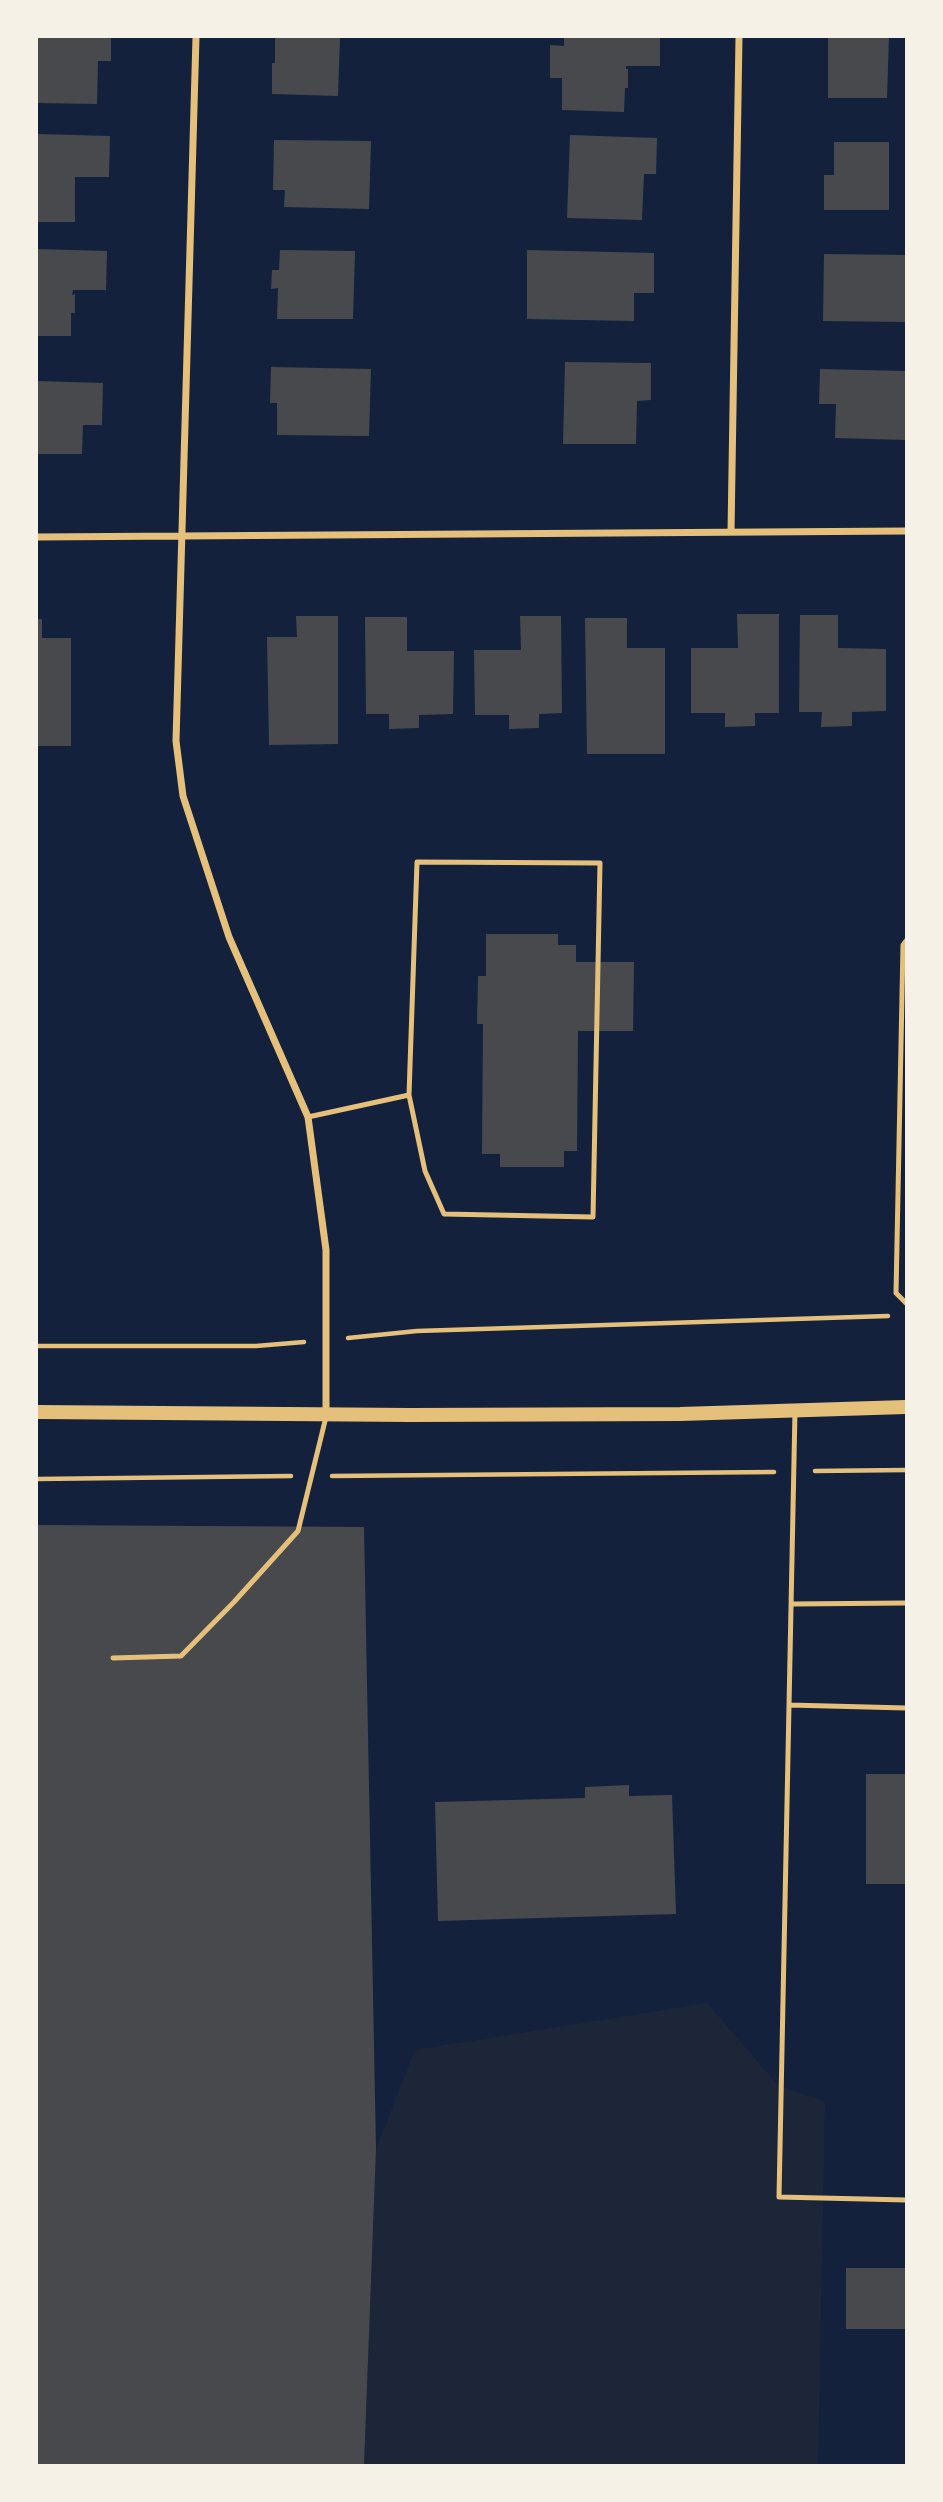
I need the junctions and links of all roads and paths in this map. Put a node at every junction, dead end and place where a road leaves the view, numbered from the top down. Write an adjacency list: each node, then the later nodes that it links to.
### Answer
1 (195, 37): 6 (street)
2 (739, 37): 4 (street)
3 (906, 531): 4 (street)
4 (731, 532): 6 (street)
5 (37, 537): 6 (street)
6 (183, 537): 9 (street)
7 (906, 941): 10 (lane)
8 (409, 1095): 8 (lane); 9 (lane)
9 (308, 1117): 14 (street)
10 (898, 1209): 11 (lane); 12 (lane)
11 (906, 1209)
12 (906, 1303)
13 (892, 1316): 14 (path)
14 (326, 1341): 15 (path); 19 (street)
15 (37, 1346)
16 (906, 1407): 17 (main road)
17 (795, 1410): 19 (main road); 21 (lane)
18 (37, 1412): 19 (main road)
19 (326, 1414): 22 (lane)
20 (906, 1470): 21 (path)
21 (795, 1471): 22 (path); 25 (lane)
22 (312, 1476): 23 (path); 26 (lane)
23 (37, 1479)
24 (906, 1603): 25 (lane)
25 (792, 1604): 27 (lane)
26 (113, 1658)
27 (789, 1705): 28 (lane); 29 (lane)
28 (906, 1708)
29 (906, 2200)

